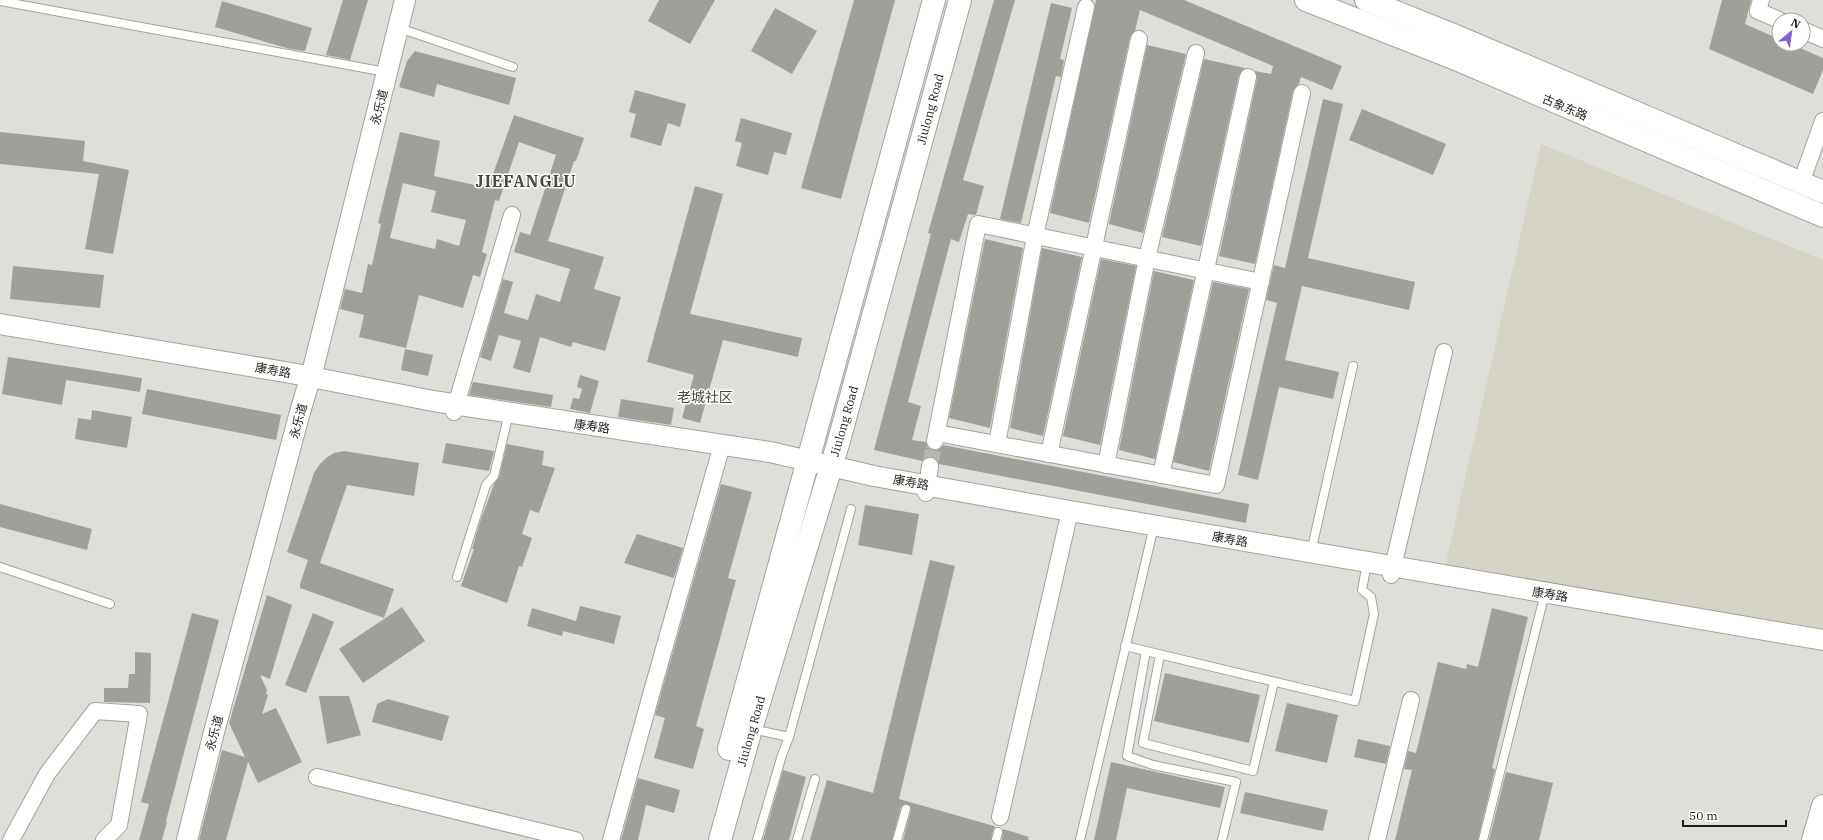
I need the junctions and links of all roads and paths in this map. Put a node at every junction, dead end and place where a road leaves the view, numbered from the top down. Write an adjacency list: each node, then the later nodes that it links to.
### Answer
1 (392, 0): 17 (street, 永乐道)
2 (405, 0): 11 (street, 永乐道)
3 (934, 0): 41 (main road, Jiulong Road)
4 (960, 0): 42 (main road, Jiulong Road)
5 (1306, 0): 24 (main road, 古象东路)
6 (1366, 0): 21 (main road, 古象东路)
7 (1761, 0): 10 (street)
8 (0, 1): 17 (lane)
9 (1086, 7): 25 (street)
10 (1771, 16)
11 (398, 28): 16 (lane); 17 (street, 永乐道)
12 (1811, 34): 14 (street)
13 (1139, 39): 26 (street)
14 (1823, 39)
15 (1196, 53): 27 (street)
16 (513, 67)
17 (382, 71): 34 (street, 永乐道)
18 (1248, 77): 28 (street)
19 (1302, 93): 29 (street)
20 (1823, 121): 21 (street)
21 (1801, 183): 22 (main road, 古象东路)
22 (1823, 192)
23 (512, 216): 35 (street)
24 (1823, 216)
25 (1035, 236): 26 (street); 37 (street); 37 (street)
26 (1094, 248): 27 (street); 39 (street)
27 (1147, 258): 28 (street); 40 (street)
28 (1206, 271): 29 (street); 43 (street)
29 (1261, 282): 43 (street)
30 (0, 324): 34 (street, 康寿路)
31 (0, 332): 34 (street, 康寿路)
32 (1444, 352): 50 (street)
33 (1353, 366): 47 (lane)
34 (306, 380): 35 (street, 康寿路); 70 (street, 永乐道); 71 (street, 永乐道)
35 (455, 408): 36 (street, 康寿路)
36 (508, 417): 38 (street, 康寿路); 51 (lane)
37 (997, 444): 39 (street)
38 (721, 449): 41 (street, 康寿路); 73 (street)
39 (1050, 454): 40 (street)
40 (1106, 464): 43 (street)
41 (808, 465): 42 (street, 康寿路); 74 (main road, Jiulong Road)
42 (830, 470): 45 (street, 康寿路); 61 (main road, Jiulong Road)
43 (1161, 475)
44 (851, 509): 62 (lane)
45 (1069, 515): 46 (street, 康寿路); 67 (street)
46 (1153, 530): 47 (street, 康寿路); 55 (lane)
47 (1310, 557): 49 (street, 康寿路)
48 (0, 567): 53 (lane)
49 (1366, 567): 50 (street, 康寿路); 59 (lane)
50 (1392, 571): 52 (street, 康寿路)
51 (457, 577)
52 (1544, 597): 54 (street, 康寿路); 56 (street, 康寿路); 83 (lane)
53 (110, 604)
54 (1823, 640)
55 (1125, 646): 57 (lane); 80 (lane)
56 (1823, 648)
57 (1146, 651): 58 (lane); 81 (lane)
58 (1160, 655): 59 (lane); 59 (lane)
59 (1274, 682)
60 (1411, 700): 82 (street)
61 (751, 728): 62 (lane); 75 (main road, Jiulong Road)
62 (789, 737): 76 (lane)
63 (317, 777): 72 (street)
64 (815, 779): 77 (lane)
65 (1823, 806): 84 (main road)
66 (906, 809): 78 (lane)
67 (999, 824): 79 (lane)
68 (11, 840): 69 (street)
69 (104, 840)
70 (177, 840)
71 (187, 840)
72 (575, 840)
73 (611, 840)
74 (704, 840)
75 (720, 840)
76 (757, 840)
77 (798, 840)
78 (897, 840)
79 (996, 840)
80 (1080, 840)
81 (1222, 840)
82 (1378, 840)
83 (1483, 840)
84 (1813, 840)

